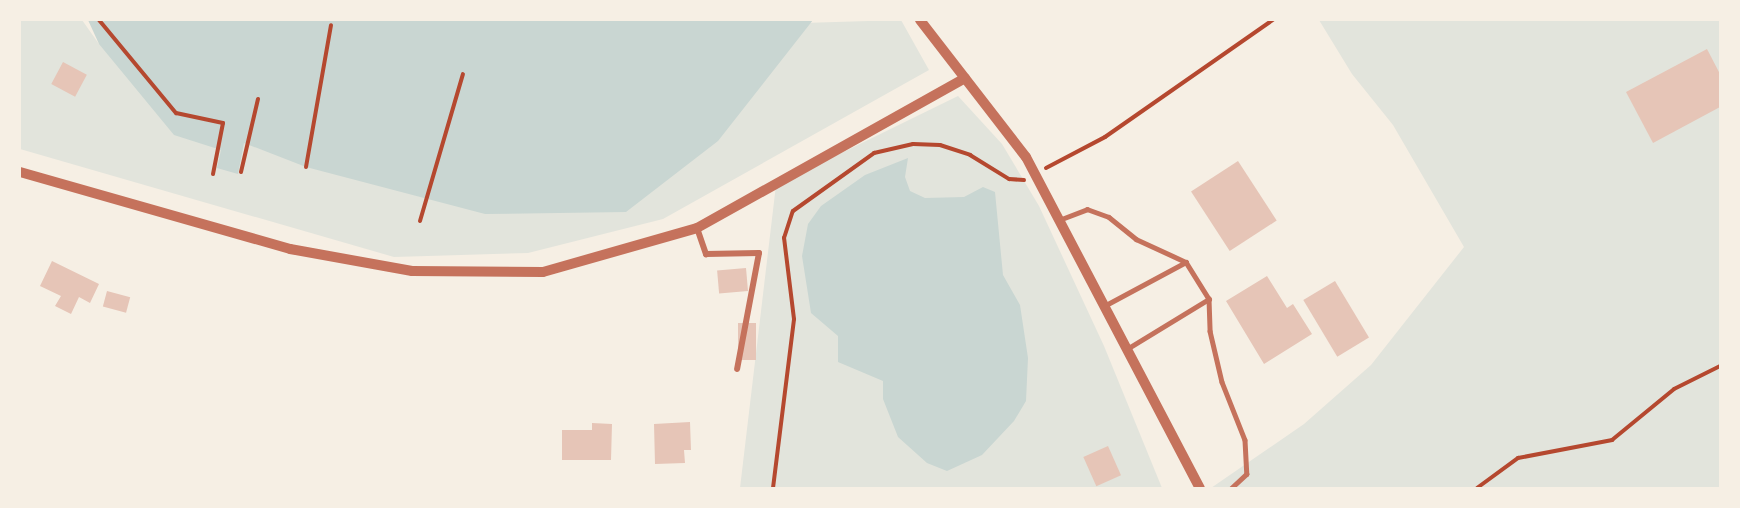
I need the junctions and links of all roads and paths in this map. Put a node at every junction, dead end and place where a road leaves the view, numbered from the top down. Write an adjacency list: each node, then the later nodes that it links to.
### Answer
1 (99, 20): 12 (path)
2 (920, 20): 6 (street)
3 (1273, 20): 11 (path)
4 (331, 25): 8 (path)
5 (463, 74): 15 (path)
6 (965, 78): 14 (street); 16 (street)
7 (258, 99): 10 (path)
8 (306, 167)
9 (20, 172): 16 (street)
10 (241, 172)
11 (1038, 173)
12 (213, 174)
13 (1029, 178): 23 (path)
14 (1059, 220): 17 (lane); 19 (street)
15 (420, 221)
16 (697, 228): 22 (street)
17 (1186, 262): 18 (lane); 19 (lane)
18 (1209, 299): 20 (lane); 25 (lane)
19 (1104, 306): 20 (street)
20 (1126, 349): 24 (street)
21 (1720, 366): 26 (path)
22 (737, 369)
23 (773, 489)
24 (1200, 489)
25 (1232, 489)
26 (1477, 489)

